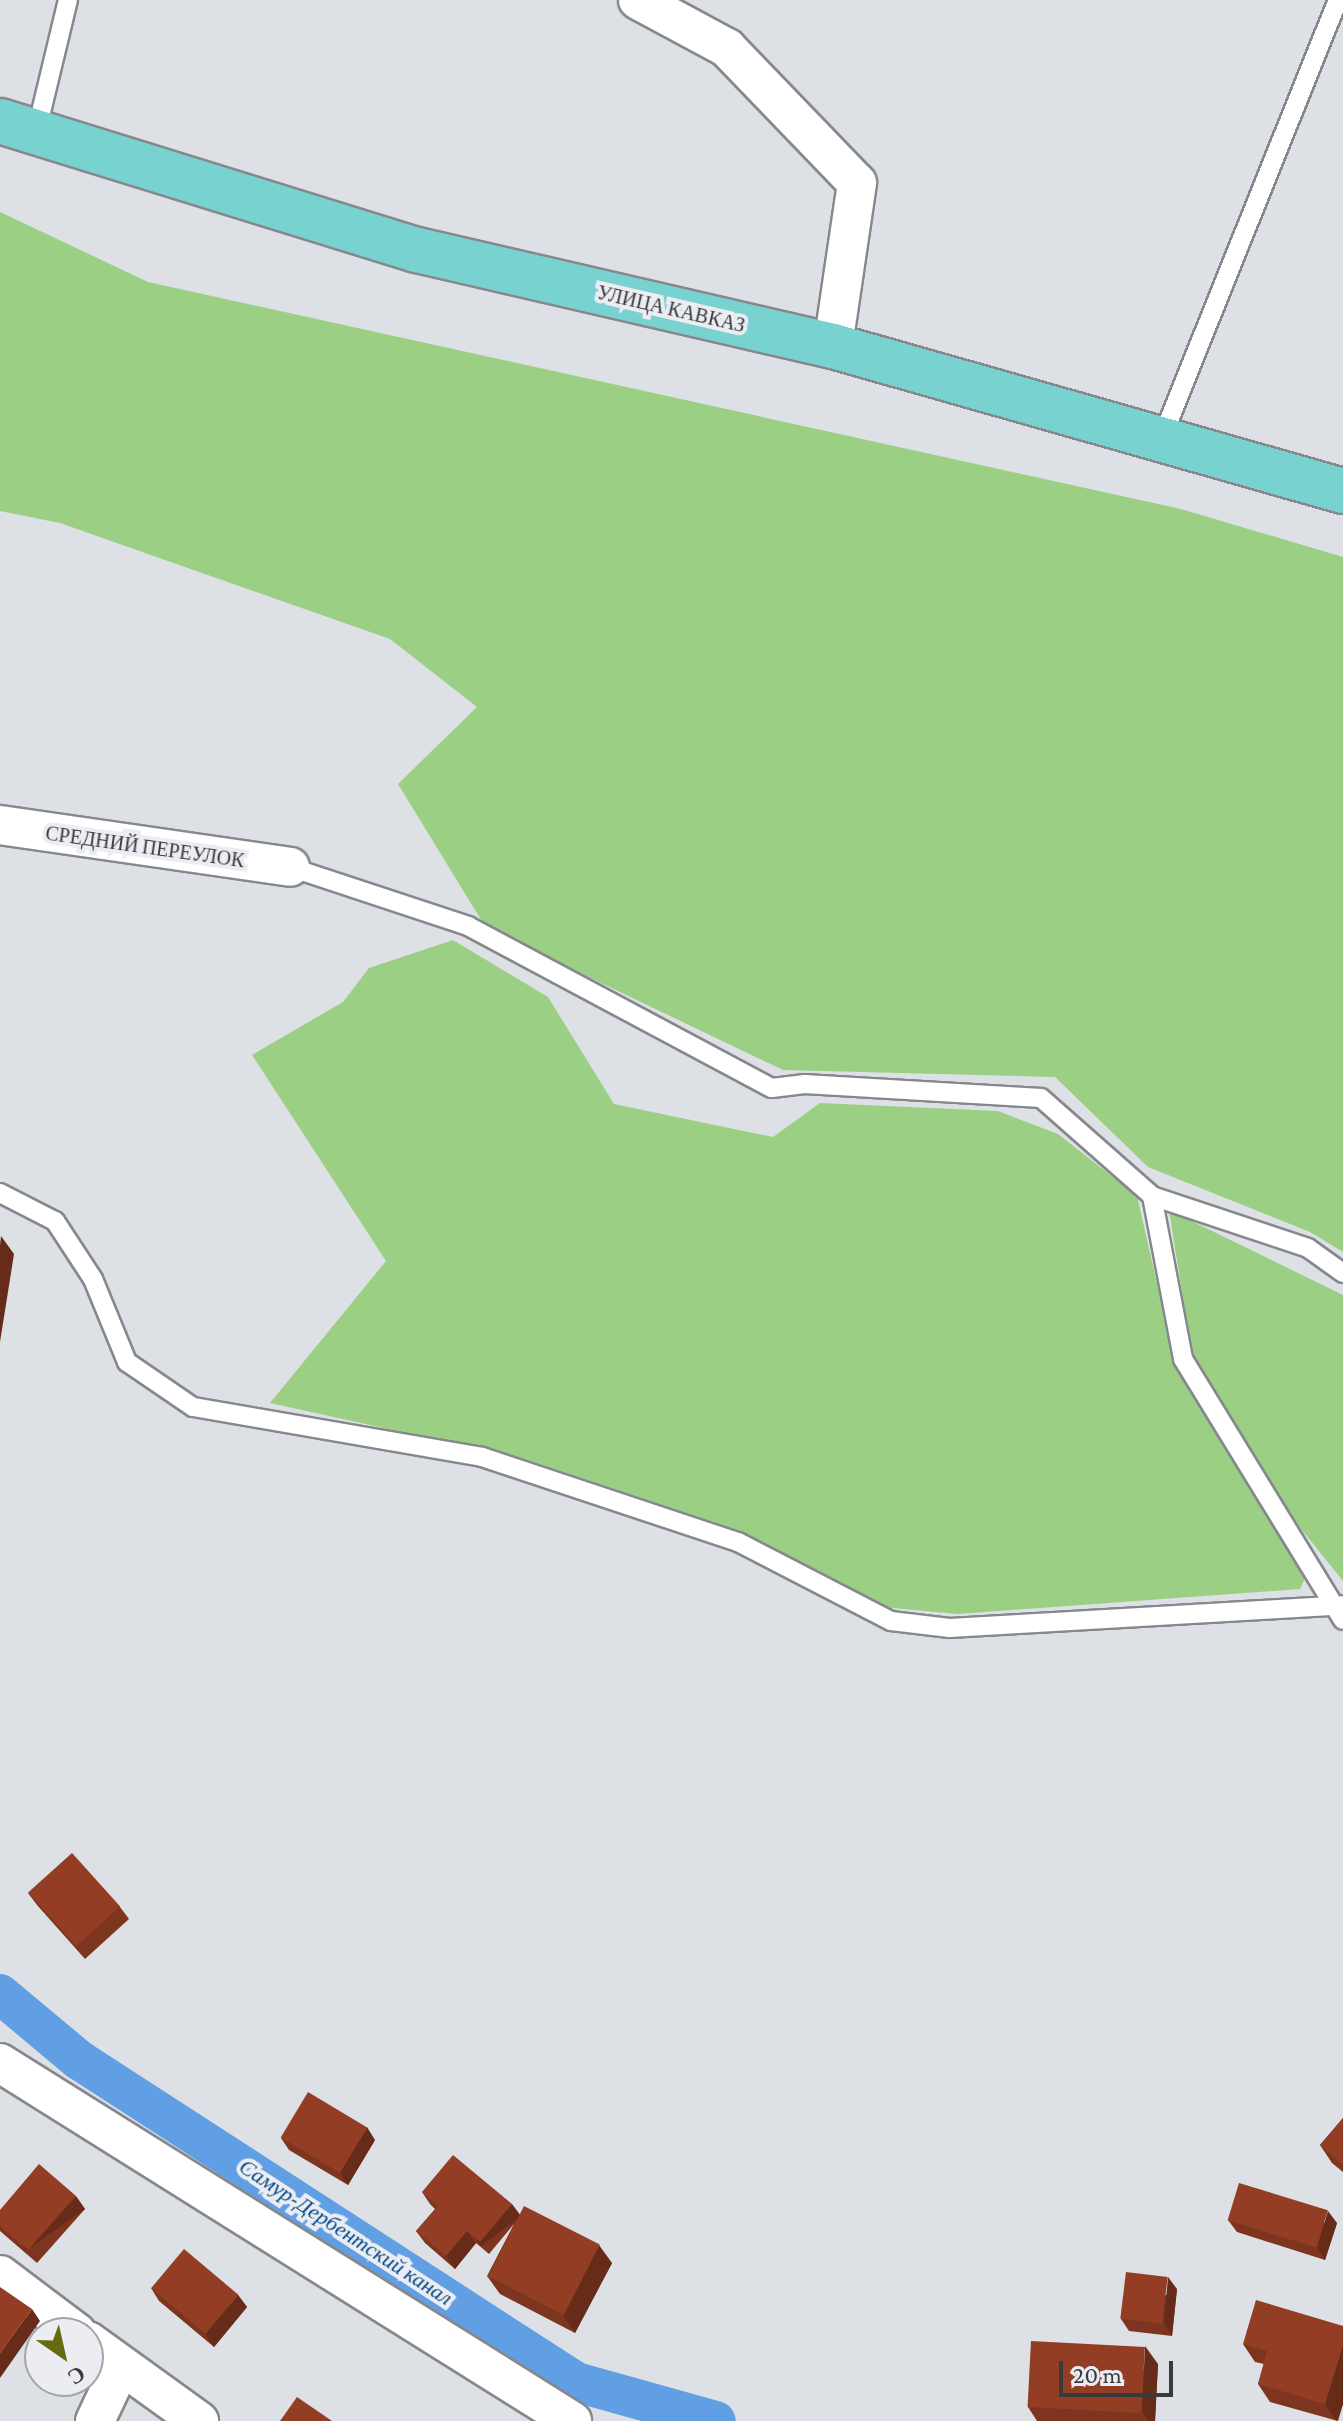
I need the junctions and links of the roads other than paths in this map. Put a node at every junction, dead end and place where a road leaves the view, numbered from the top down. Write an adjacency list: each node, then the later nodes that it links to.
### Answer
1 (68, 0): 4 (lane)
2 (638, 0): 5 (street)
3 (1338, 0): 6 (lane)
4 (18, 128): 5 (highway, УЛИЦА КАВКАЗ)
5 (833, 346): 6 (highway, УЛИЦА КАВКАЗ)
6 (1163, 435): 7 (highway, УЛИЦА КАВКАЗ)
7 (1343, 491)
8 (0, 825): 9 (street, СРЕДНИЙ ПЕРЕУЛОК)
9 (290, 867): 11 (lane)
10 (0, 1193): 13 (lane)
11 (1152, 1196): 12 (lane); 13 (lane)
12 (1343, 1273)
13 (1341, 1610)
14 (0, 2063): 21 (street)
15 (0, 2275): 16 (street)
16 (56, 2317)
17 (104, 2353): 18 (street)
18 (121, 2366): 19 (street); 20 (street)
19 (95, 2421)
20 (199, 2421)
21 (572, 2421)

